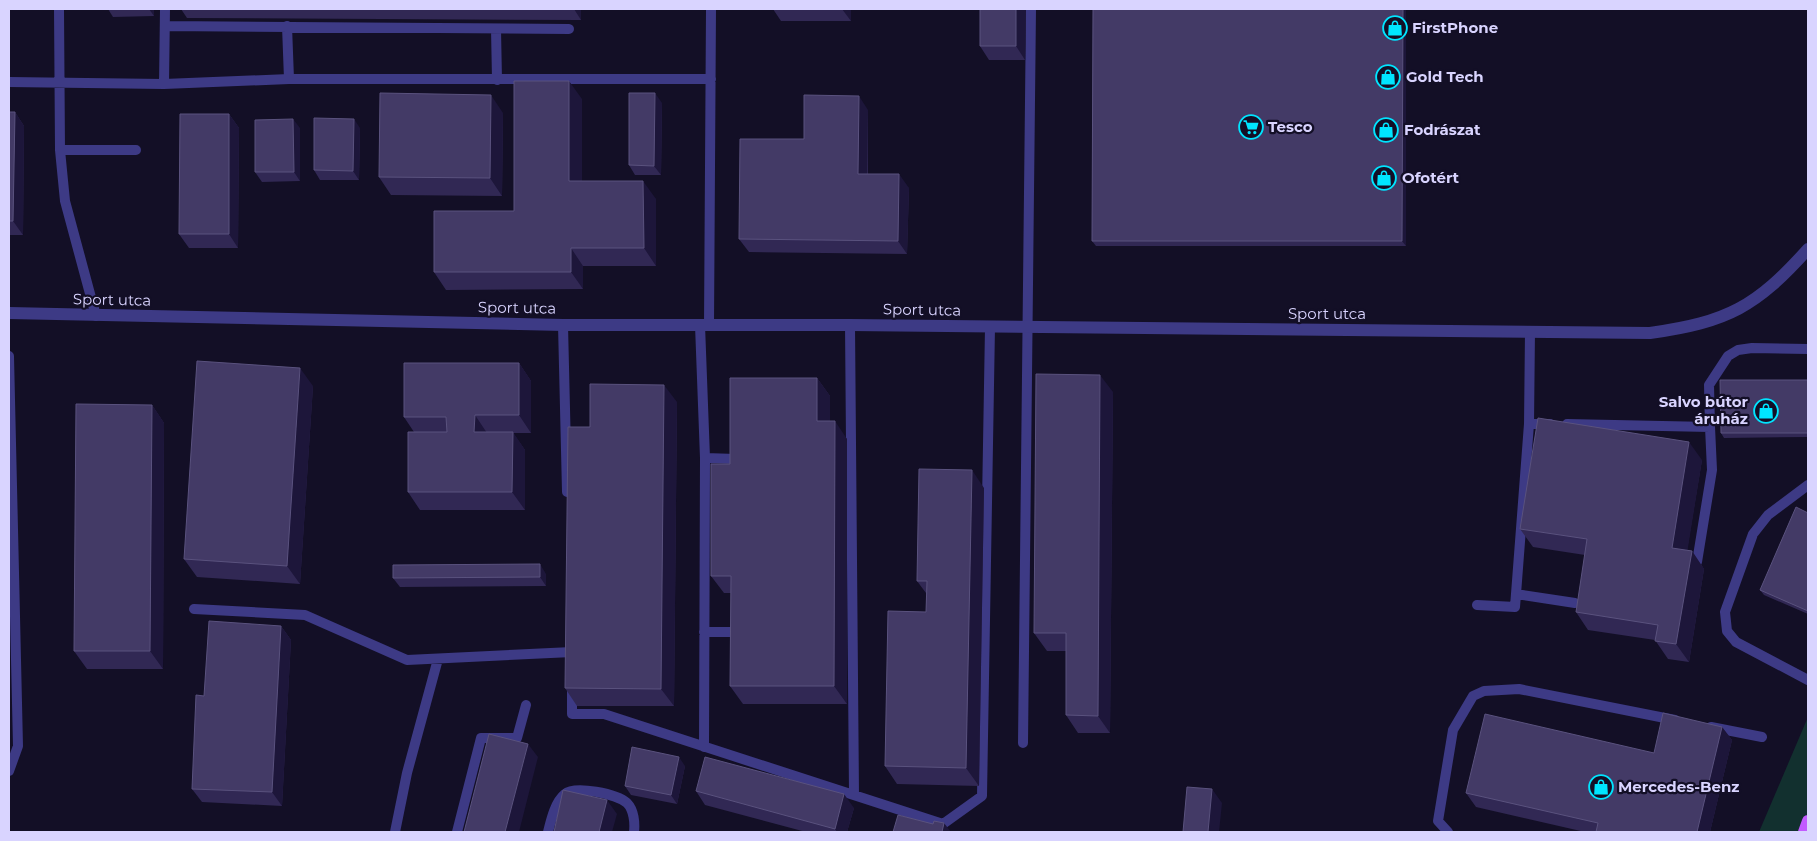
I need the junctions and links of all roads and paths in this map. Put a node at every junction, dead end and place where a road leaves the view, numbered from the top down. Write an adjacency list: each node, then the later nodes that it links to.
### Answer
1 (59, 9): 13 (lane)
2 (165, 9): 5 (lane)
3 (710, 9): 9 (lane)
4 (1031, 9): 24 (lane)
5 (164, 26): 6 (lane); 14 (lane)
6 (287, 26): 7 (lane); 10 (lane)
7 (496, 29): 8 (lane); 11 (lane)
8 (569, 29)
9 (711, 79): 11 (lane); 21 (lane)
10 (289, 80): 11 (lane); 14 (lane)
11 (497, 80)
12 (9, 82): 13 (lane)
13 (59, 82): 14 (lane); 15 (lane)
14 (164, 84)
15 (60, 150): 16 (lane); 19 (lane)
16 (136, 150)
17 (1808, 249): 25 (street, Sport utca)
18 (9, 313): 19 (street, Sport utca)
19 (96, 316): 20 (street, Sport utca)
20 (563, 325): 21 (street, Sport utca); 33 (lane)
21 (704, 325): 22 (street, Sport utca); 30 (lane)
22 (850, 325): 23 (street, Sport utca); 52 (lane)
23 (990, 327): 24 (street, Sport utca); 52 (lane)
24 (1029, 328): 25 (street, Sport utca); 49 (lane)
25 (1530, 331): 28 (lane)
26 (1808, 349): 29 (lane)
27 (9, 356): 51 (lane)
28 (1529, 424): 29 (lane); 35 (lane)
29 (1710, 427): 34 (lane)
30 (705, 458): 31 (lane); 39 (lane)
31 (736, 459)
32 (1808, 485): 44 (lane)
33 (568, 503)
34 (1697, 562)
35 (1516, 594): 36 (lane); 37 (lane)
36 (1575, 603)
37 (1477, 605)
38 (194, 609): 42 (lane)
39 (704, 632): 40 (lane); 50 (lane)
40 (736, 632)
41 (572, 652): 42 (lane)
42 (438, 659): 54 (lane)
43 (572, 679): 50 (lane)
44 (1808, 680)
45 (526, 705): 55 (lane)
46 (1684, 721): 58 (lane)
47 (1704, 725): 48 (lane)
48 (1762, 737)
49 (1023, 743)
50 (704, 747): 52 (lane)
51 (9, 772)
52 (854, 795)
53 (1808, 821): 59 (main road)
54 (395, 832)
55 (457, 832)
56 (548, 832): 57 (lane)
57 (634, 832)
58 (1448, 832)
59 (1804, 832)

